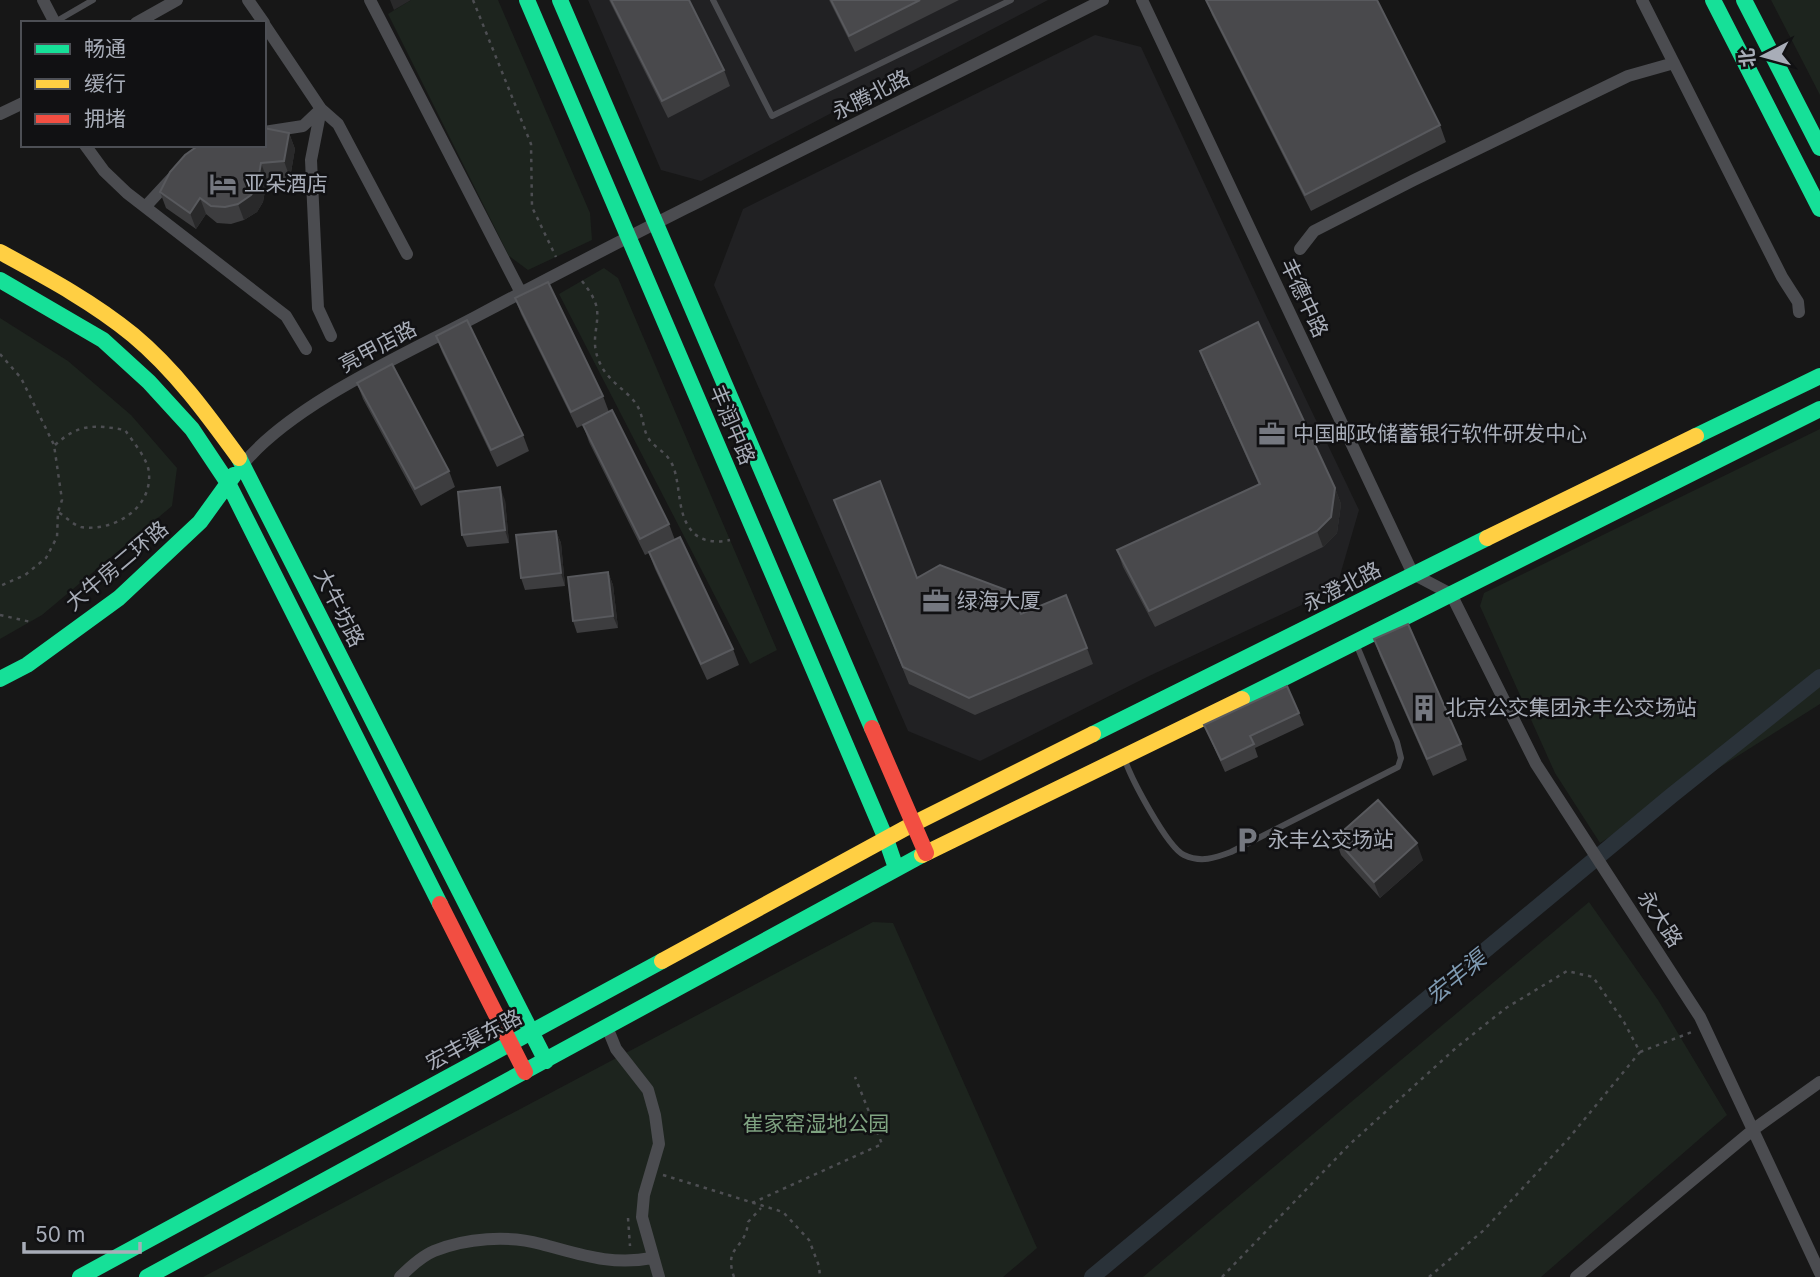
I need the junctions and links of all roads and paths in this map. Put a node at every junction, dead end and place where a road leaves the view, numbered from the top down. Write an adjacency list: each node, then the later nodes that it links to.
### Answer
1 (43, 0): 16 (street)
2 (93, 0): 17 (lane)
3 (177, 0): 18 (street)
4 (248, 0): 19 (street)
5 (370, 0): 39 (street)
6 (473, 0): 36 (path)
7 (527, 0): 32 (street, 丰润中路)
8 (561, 0): 31 (street, 丰润中路)
9 (713, 0): 10 (lane)
10 (1011, 0)
11 (1103, 0): 31 (street, 永腾北路)
12 (1142, 0): 51 (street, 丰德中路)
13 (1642, 0): 21 (street)
14 (1713, 0): 30 (street)
15 (1744, 0): 27 (street)
16 (54, 21)
17 (57, 21)
18 (140, 21)
19 (263, 21)
20 (266, 26): 23 (street)
21 (1674, 63): 33 (street); 40 (street)
22 (21, 104): 24 (street)
23 (321, 109): 25 (street); 35 (street); 41 (street)
24 (0, 114)
25 (266, 132)
26 (86, 147): 29 (street)
27 (1820, 148)
28 (185, 168): 29 (street)
29 (146, 206): 42 (street)
30 (1820, 209)
31 (657, 224): 32 (street, 亮甲店路); 59 (street, 丰润中路)
32 (629, 237): 39 (street, 亮甲店路); 60 (street, 丰润中路)
33 (1300, 249)
34 (0, 252): 47 (street, 大牛坊路)
35 (407, 254)
36 (556, 257)
37 (0, 279): 48 (street, 大牛坊路)
38 (582, 281): 50 (path)
39 (521, 293): 47 (street, 亮甲店路)
40 (1799, 312)
41 (331, 336)
42 (306, 349)
43 (0, 354): 46 (path)
44 (1820, 376): 51 (street, 永澄北路)
45 (1820, 409): 53 (street)
46 (54, 445): 49 (path); 49 (path)
47 (243, 464): 48 (street, 大牛房二环路); 65 (street, 大牛坊路)
48 (228, 483): 57 (street, 大牛房二环路); 66 (street, 大牛坊路)
49 (58, 512): 52 (path)
50 (730, 540)
51 (1413, 575): 53 (street); 59 (street, 永澄北路)
52 (0, 586)
53 (1451, 594): 56 (street); 64 (street, 永大路)
54 (0, 615): 55 (path)
55 (31, 622)
56 (1356, 643): 58 (street); 58 (lane)
57 (0, 679)
58 (1123, 755): 61 (street)
59 (913, 824): 60 (street, 永澄北路); 61 (street, 丰润中路)
60 (886, 839): 62 (street, 丰润中路); 65 (street, 宏丰渠东路)
61 (926, 853): 62 (street)
62 (896, 868): 63 (street)
63 (607, 1027): 68 (street); 73 (street)
64 (1705, 1027): 67 (path); 72 (street, 永大路)
65 (531, 1034): 66 (street, 宏丰渠东路); 68 (street, 大牛坊路)
66 (510, 1044): 69 (street, 大牛坊路); 78 (street, 宏丰渠东路)
67 (1640, 1052): 84 (path); 85 (path)
68 (546, 1061): 69 (street)
69 (524, 1072): 79 (street)
70 (855, 1077): 74 (path)
71 (1820, 1082): 72 (street)
72 (1754, 1129): 77 (street, 永大路); 86 (street)
73 (651, 1171): 74 (path); 76 (street)
74 (752, 1203): 75 (path)
75 (762, 1207): 82 (path); 83 (path)
76 (652, 1258): 80 (street); 81 (street)
77 (1820, 1273)
78 (80, 1277)
79 (147, 1277)
80 (400, 1277)
81 (659, 1277)
82 (734, 1277)
83 (820, 1277)
84 (1222, 1277)
85 (1429, 1277)
86 (1576, 1277)

